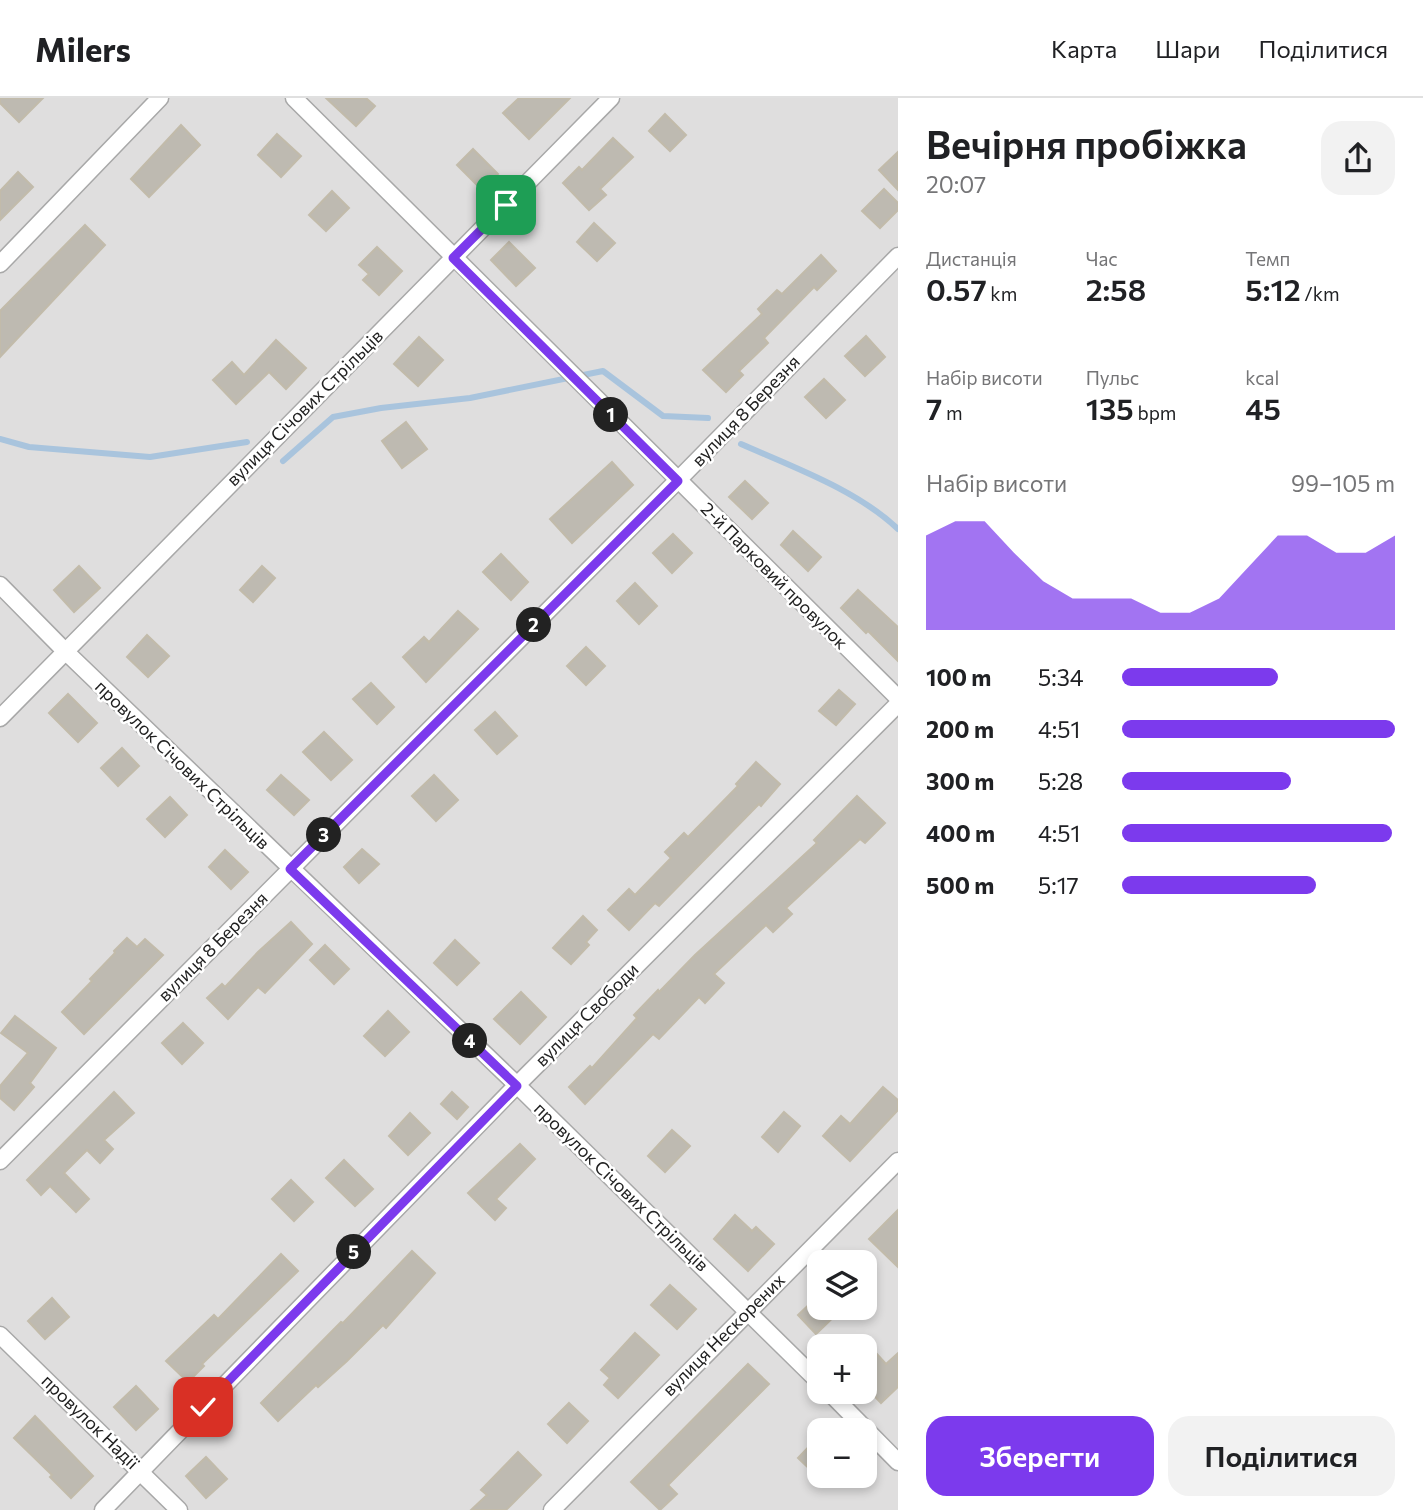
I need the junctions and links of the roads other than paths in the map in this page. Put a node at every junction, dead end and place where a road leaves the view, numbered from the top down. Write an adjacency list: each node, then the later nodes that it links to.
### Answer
1 (160, 98): 6 (street)
2 (294, 98): 5 (street, 2-й Парковий провулок)
3 (611, 98): 5 (street, вулиця Січових Стрільців)
4 (898, 256): 7 (street, вулиця 8 Березня)
5 (453, 258): 7 (street, 2-й Парковий провулок); 9 (street, вулиця Січових Стрільців)
6 (0, 264)
7 (678, 481): 10 (street, 2-й Парковий провулок); 13 (street, вулиця 8 Березня)
8 (0, 585): 9 (street, провулок Січових Стрільців)
9 (65, 652): 12 (street, вулиця Січових Стрільців); 13 (street, провулок Січових Стрільців)
10 (898, 698)
11 (898, 704): 14 (street, вулиця Свободи)
12 (0, 718)
13 (290, 869): 14 (street, провулок Січових Стрільців); 15 (street, вулиця 8 Березня)
14 (517, 1086): 17 (street, провулок Січових Стрільців); 22 (street, вулиця Свободи)
15 (0, 1161)
16 (898, 1161): 17 (street, вулиця Нескорених)
17 (748, 1310): 19 (street, провулок Січових Стрільців); 25 (street, вулиця Нескорених)
18 (0, 1335): 22 (street, провулок Надії)
19 (807, 1370)
20 (841, 1404): 21 (street)
21 (898, 1462)
22 (141, 1472): 23 (street, вулиця Свободи); 24 (street, провулок Надії)
23 (103, 1510)
24 (179, 1510)
25 (552, 1510)

